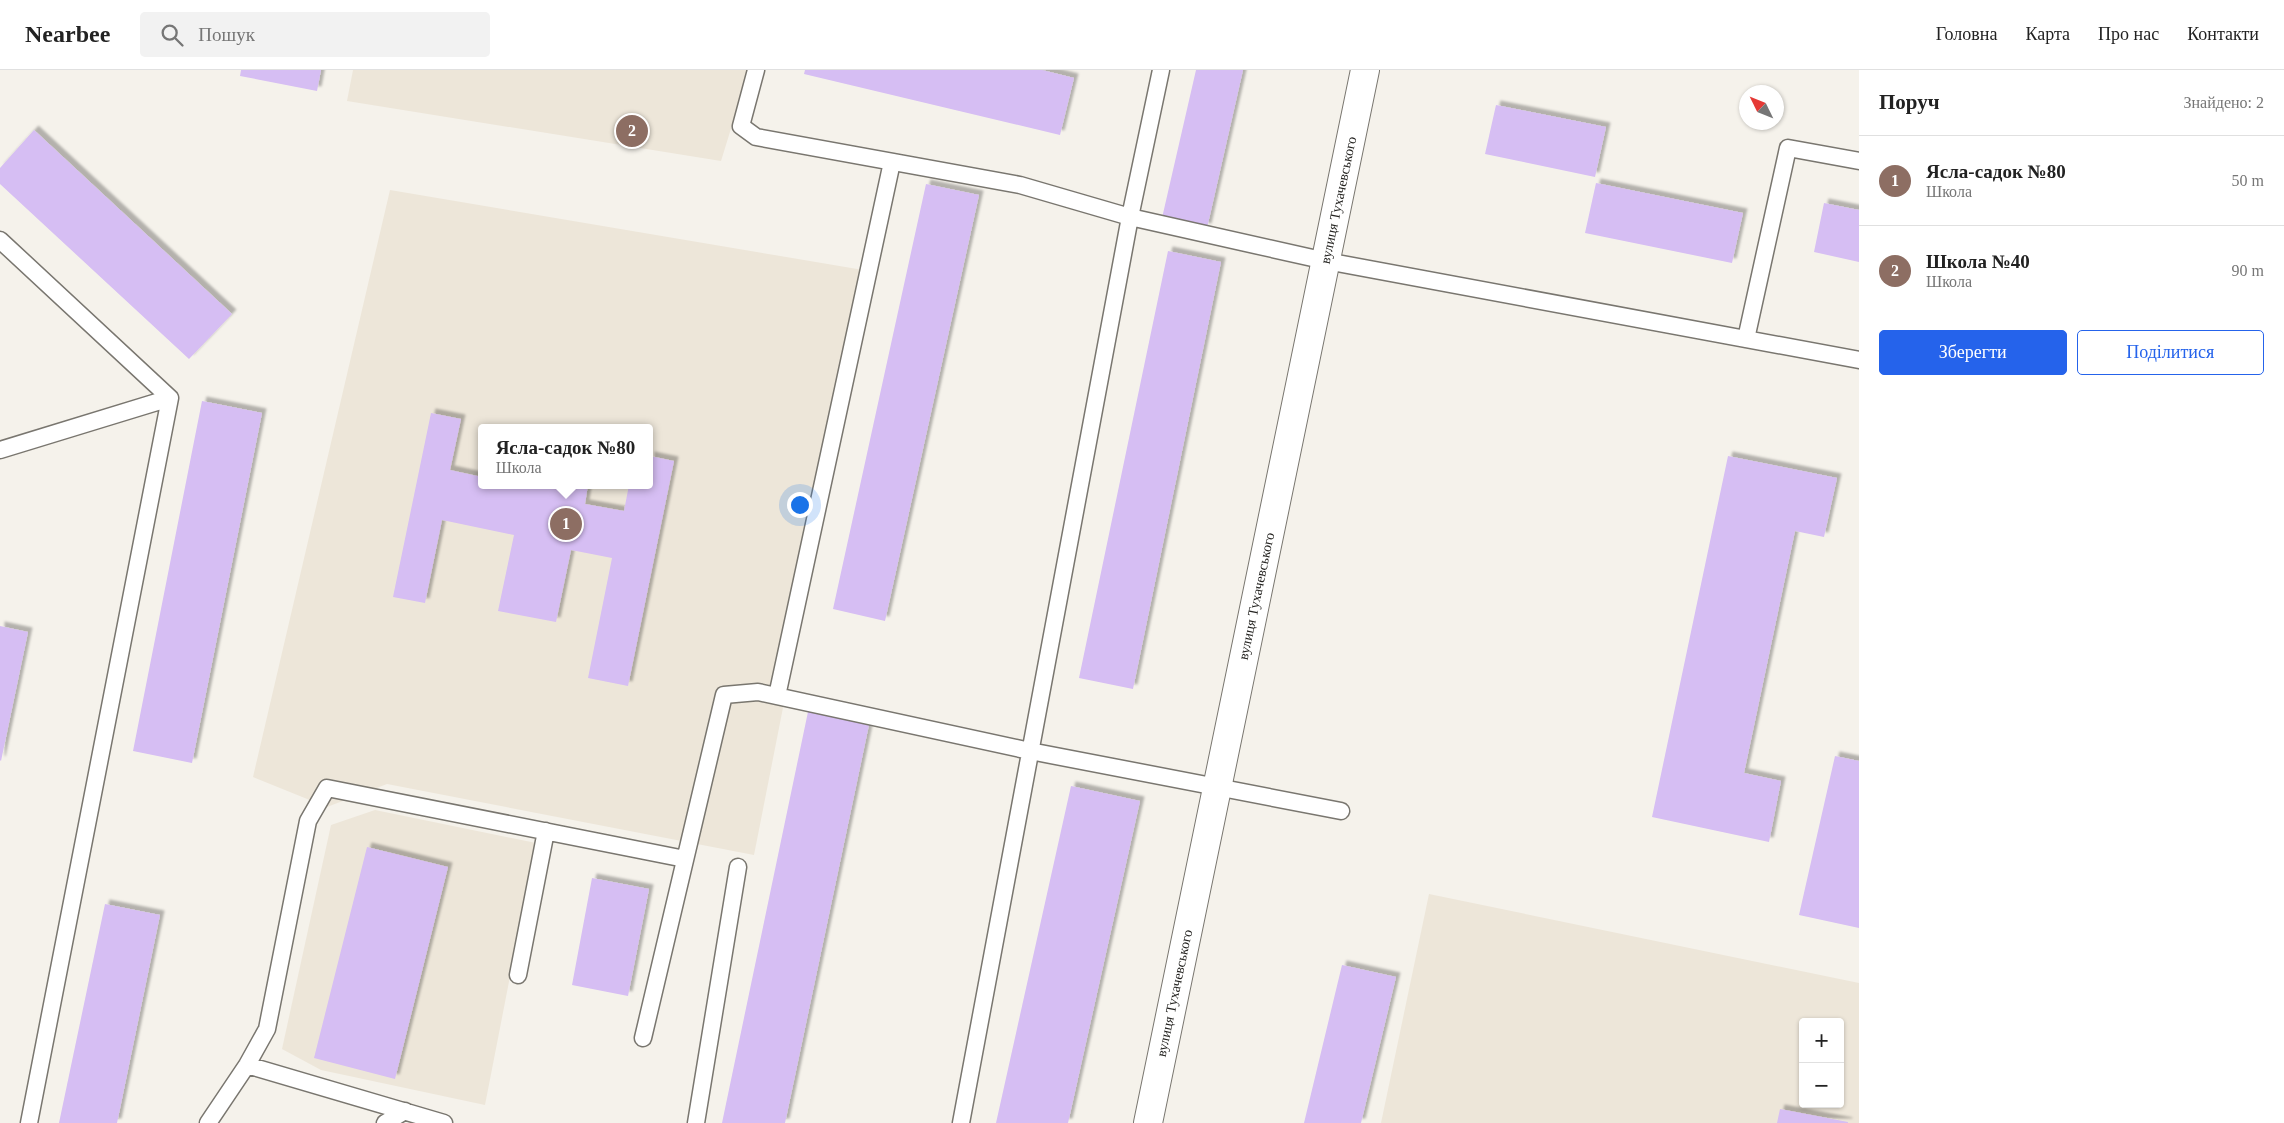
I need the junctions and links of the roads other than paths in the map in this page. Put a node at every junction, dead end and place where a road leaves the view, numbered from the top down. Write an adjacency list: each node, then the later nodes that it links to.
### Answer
1 (756, 70): 5 (lane)
2 (1162, 70): 6 (lane)
3 (1365, 70): 8 (street, вулиця Тухачевського)
4 (1859, 161): 9 (lane)
5 (892, 162): 6 (lane); 13 (lane)
6 (1130, 217): 8 (lane); 14 (lane)
7 (0, 240): 11 (lane)
8 (1326, 260): 9 (lane); 15 (street, вулиця Тухачевського)
9 (1746, 339): 10 (lane)
10 (1859, 360)
11 (170, 398): 12 (lane); 24 (lane)
12 (0, 450)
13 (777, 696): 14 (lane); 18 (lane)
14 (1030, 751): 15 (lane); 29 (lane)
15 (1216, 787): 16 (lane); 30 (street, вулиця Тухачевського)
16 (1341, 811)
17 (546, 831): 18 (lane); 20 (lane); 22 (lane)
18 (685, 859): 21 (lane)
19 (738, 868): 28 (lane)
20 (518, 976)
21 (643, 1038)
22 (247, 1065): 23 (lane); 25 (lane)
23 (404, 1111): 26 (lane); 27 (lane)
24 (29, 1123)
25 (208, 1123)
26 (385, 1123)
27 (444, 1123)
28 (696, 1123)
29 (961, 1123)
30 (1148, 1123)

